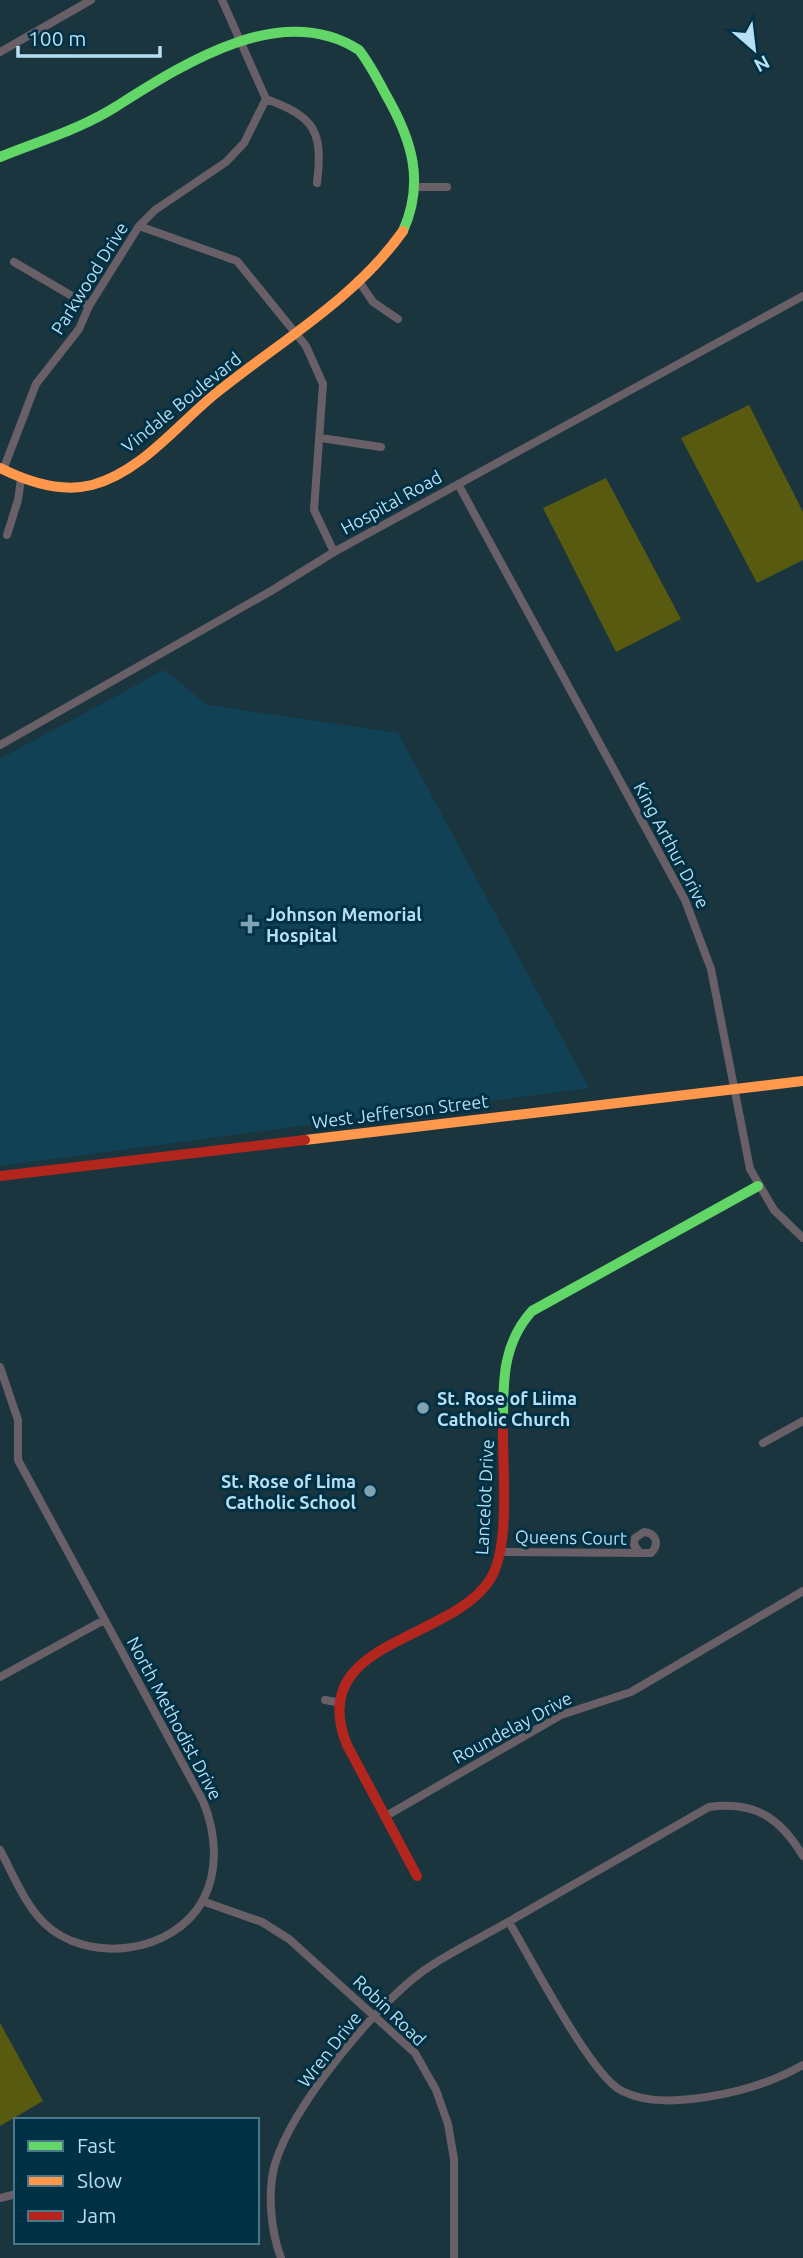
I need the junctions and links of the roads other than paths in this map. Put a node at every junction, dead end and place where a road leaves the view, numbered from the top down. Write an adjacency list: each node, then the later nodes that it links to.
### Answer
1 (91, 0): 7 (street)
2 (222, 0): 3 (street)
3 (240, 21): 5 (street); 8 (street)
4 (327, 24): 11 (street, Vindale Boulevard)
5 (224, 29)
6 (204, 41): 9 (street)
7 (0, 52)
8 (266, 99): 10 (street); 13 (street, Parkwood Drive)
9 (0, 157)
10 (317, 183)
11 (417, 187): 12 (street); 15 (street, Vindale Boulevard)
12 (447, 187)
13 (139, 226): 17 (street, Parkwood Drive); 19 (street)
14 (14, 262): 17 (street)
15 (358, 280): 18 (street); 19 (street, Vindale Boulevard)
16 (803, 296): 24 (street, Hospital Road)
17 (89, 306): 22 (street, Parkwood Drive)
18 (398, 318)
19 (298, 334): 20 (street); 23 (street, Vindale Boulevard)
20 (321, 438): 21 (street); 26 (street)
21 (381, 447)
22 (2, 469): 23 (street, Vindale Boulevard)
23 (21, 479): 25 (street)
24 (458, 484): 26 (street, Hospital Road); 29 (street, King Arthur Drive)
25 (7, 535)
26 (334, 552): 27 (street, Hospital Road)
27 (0, 745)
28 (803, 1081): 29 (street, West Jefferson Street)
29 (737, 1088): 30 (street, West Jefferson Street); 31 (street, King Arthur Drive)
30 (0, 1176)
31 (758, 1186): 32 (street, King Arthur Drive); 36 (street, Lancelot Drive)
32 (803, 1238)
33 (0, 1367): 39 (street, North Methodist Drive)
34 (803, 1421): 35 (street)
35 (762, 1443)
36 (502, 1552): 37 (street, Queens Court); 42 (street, Lancelot Drive)
37 (640, 1553)
38 (803, 1591): 43 (street, Roundelay Drive)
39 (104, 1620): 40 (street); 47 (street, North Methodist Drive)
40 (0, 1677)
41 (325, 1700): 42 (street)
42 (341, 1703): 43 (street, Lancelot Drive)
43 (386, 1816): 46 (street, Lancelot Drive)
44 (0, 1850): 47 (street)
45 (803, 1856): 48 (street, Wren Drive)
46 (417, 1876)
47 (202, 1902): 49 (street, Robin Road)
48 (509, 1922): 49 (street, Wren Drive); 50 (street)
49 (376, 2015): 51 (street, Wren Drive); 52 (street, Robin Road)
50 (803, 2065)
51 (281, 2258)
52 (454, 2258)

